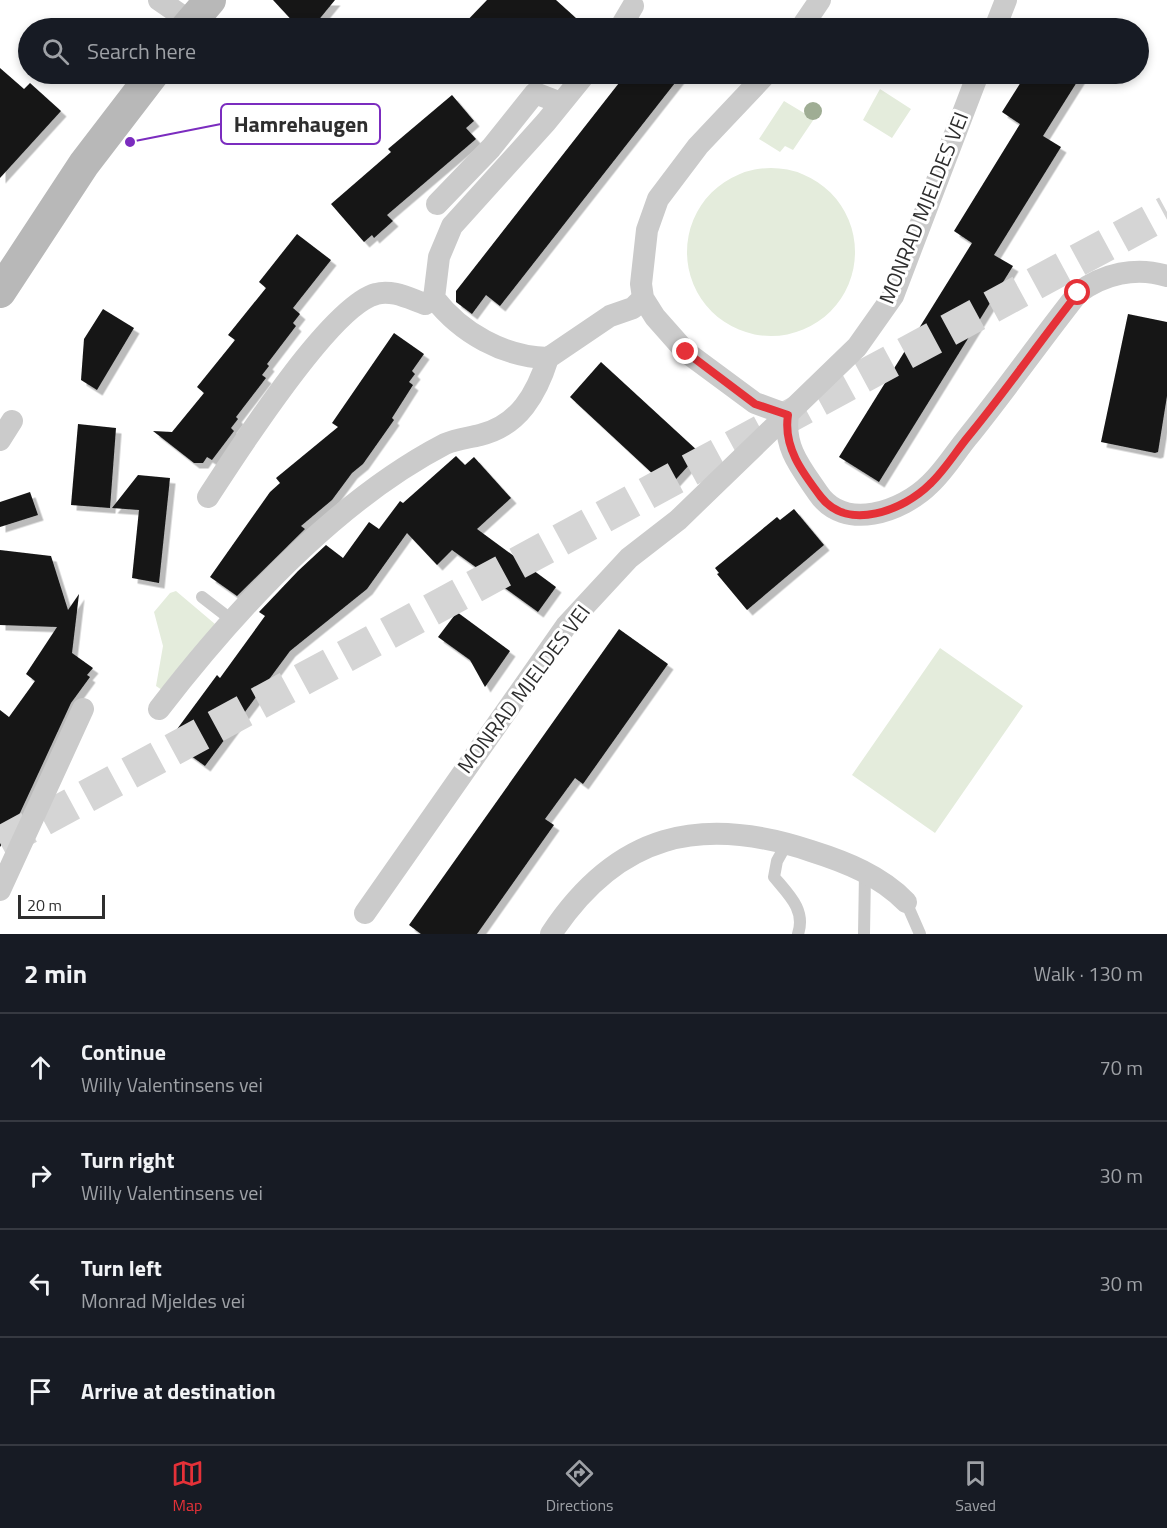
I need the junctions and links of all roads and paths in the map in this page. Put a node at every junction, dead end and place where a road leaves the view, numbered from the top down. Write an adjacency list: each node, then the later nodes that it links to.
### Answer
1 (159, 0): 5 (street)
2 (820, 0): 7 (street)
3 (1006, 0): 8 (street)
4 (633, 6): 6 (street)
5 (196, 17)
6 (626, 18)
7 (808, 18)
8 (999, 18)
9 (145, 84): 16 (main road)
10 (577, 84): 13 (street)
11 (757, 84): 18 (street)
12 (974, 84): 20 (street, MONRAD MJELDES VEI)
13 (561, 103): 14 (street); 17 (street)
14 (437, 204)
15 (1167, 276): 20 (street)
16 (0, 292)
17 (434, 298): 19 (street); 23 (street)
18 (643, 298): 19 (street); 20 (street)
19 (548, 358): 25 (street)
20 (788, 415): 32 (street, MONRAD MJELDES VEI)
21 (12, 421): 22 (street)
22 (0, 440)
23 (208, 497)
24 (202, 597): 25 (lane)
25 (233, 621): 27 (street)
26 (83, 709): 30 (street)
27 (159, 709)
28 (787, 843): 29 (street); 33 (street); 34 (lane)
29 (865, 873): 31 (street); 35 (lane)
30 (0, 890)
31 (906, 902): 36 (lane)
32 (365, 913)
33 (551, 934)
34 (798, 934)
35 (864, 934)
36 (920, 934)

